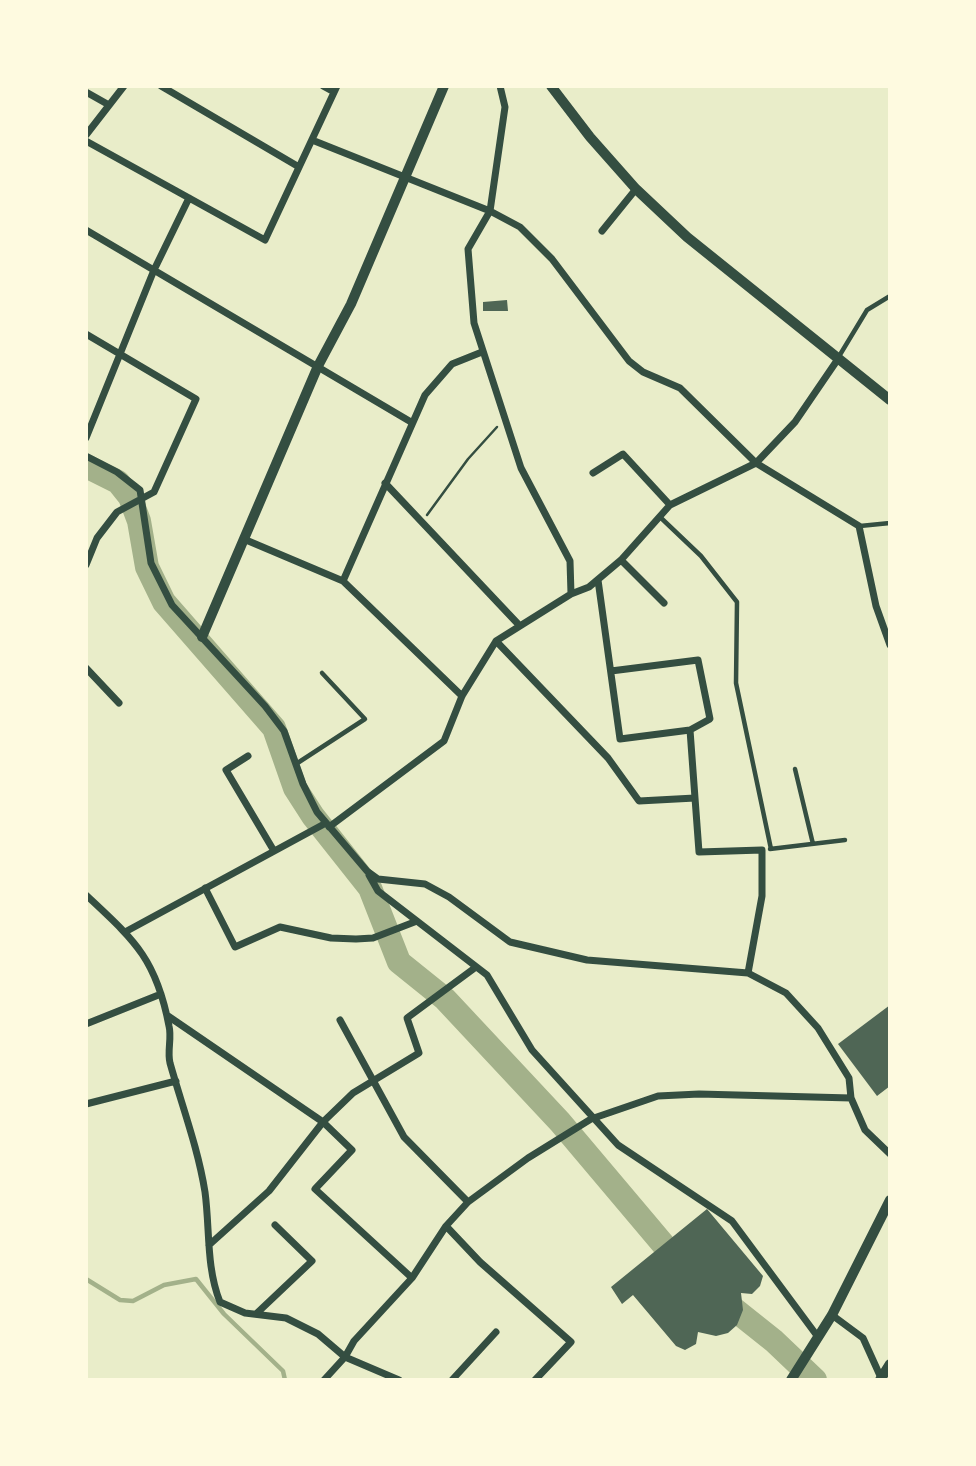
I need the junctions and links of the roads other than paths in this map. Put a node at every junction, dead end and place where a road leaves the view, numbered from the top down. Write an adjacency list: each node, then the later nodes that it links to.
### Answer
1 (124, 86): 9 (street)
2 (161, 86): 13 (street)
3 (323, 86): 7 (street)
4 (444, 86): 14 (street)
5 (500, 86): 17 (street)
6 (551, 86): 15 (street)
7 (336, 89): 11 (street)
8 (86, 92): 9 (street)
9 (109, 105): 10 (street)
10 (86, 135)
11 (312, 140): 13 (street); 14 (street)
12 (86, 142): 16 (street)
13 (299, 167): 16 (street)
14 (405, 176): 17 (street); 26 (street)
15 (636, 189): 19 (street); 25 (street)
16 (189, 198): 20 (street)
17 (490, 211): 23 (street); 32 (street)
18 (86, 230): 20 (street)
19 (602, 231)
20 (154, 270): 24 (street); 26 (street)
21 (890, 296): 25 (lane)
22 (86, 334): 24 (street)
23 (482, 352): 28 (street); 45 (street)
24 (120, 353): 29 (street); 35 (street)
25 (838, 359): 27 (street); 32 (street)
26 (318, 366): 28 (street); 40 (street)
27 (890, 400)
28 (411, 422): 34 (street)
29 (88, 426): 30 (street)
30 (86, 438)
31 (86, 456): 35 (street)
32 (756, 463): 36 (street); 39 (street)
33 (593, 473): 36 (street)
34 (385, 483): 44 (street); 47 (street)
35 (141, 498): 42 (street); 48 (street)
36 (670, 505): 37 (street)
37 (660, 517): 41 (street); 64 (lane)
38 (890, 523): 39 (lane)
39 (859, 526): 50 (street)
40 (246, 540): 44 (street); 48 (street)
41 (621, 561): 43 (street); 46 (street)
42 (86, 565)
43 (598, 580): 45 (street); 52 (street)
44 (343, 581): 54 (street)
45 (571, 594): 47 (street)
46 (664, 603)
47 (519, 625): 49 (street)
48 (202, 637): 58 (street)
49 (496, 641): 54 (street); 60 (street)
50 (890, 645)
51 (86, 668): 55 (street)
52 (611, 671): 56 (street); 56 (street)
53 (322, 673): 58 (lane)
54 (463, 696): 61 (street)
55 (119, 703)
56 (690, 730): 60 (street)
57 (248, 756): 66 (street)
58 (296, 764): 61 (street)
59 (795, 769): 63 (lane)
60 (695, 798): 65 (street)
61 (327, 825): 66 (street); 67 (street)
62 (845, 840): 63 (lane)
63 (813, 844): 64 (lane)
64 (771, 849): 65 (lane)
65 (762, 850): 73 (street)
66 (274, 851): 68 (street)
67 (367, 871): 70 (street); 73 (street)
68 (205, 888): 70 (street); 71 (street)
69 (86, 895): 71 (street)
70 (417, 921): 72 (street)
71 (125, 932): 74 (street)
72 (476, 967): 79 (street); 82 (street)
73 (748, 973): 80 (street)
74 (161, 994): 75 (street); 77 (street)
75 (167, 1016): 78 (street); 83 (street)
76 (340, 1020): 79 (street)
77 (86, 1024)
78 (176, 1081): 81 (street); 89 (street)
79 (372, 1083): 83 (street); 86 (street)
80 (851, 1098): 82 (street); 84 (street)
81 (86, 1104)
82 (591, 1119): 86 (street); 94 (street)
83 (323, 1122): 89 (street); 90 (street)
84 (890, 1154)
85 (890, 1200): 92 (street)
86 (468, 1202): 88 (street)
87 (275, 1225): 91 (street)
88 (446, 1226): 90 (street); 100 (street)
89 (209, 1245): 91 (street)
90 (412, 1278): 95 (street)
91 (256, 1314): 95 (street)
92 (832, 1315): 94 (street); 102 (street)
93 (496, 1332): 99 (street)
94 (818, 1337): 101 (street)
95 (345, 1357): 97 (street); 98 (street)
96 (890, 1364): 102 (street)
97 (324, 1380)
98 (400, 1380)
99 (452, 1380)
100 (535, 1380)
101 (791, 1380)
102 (881, 1380)

